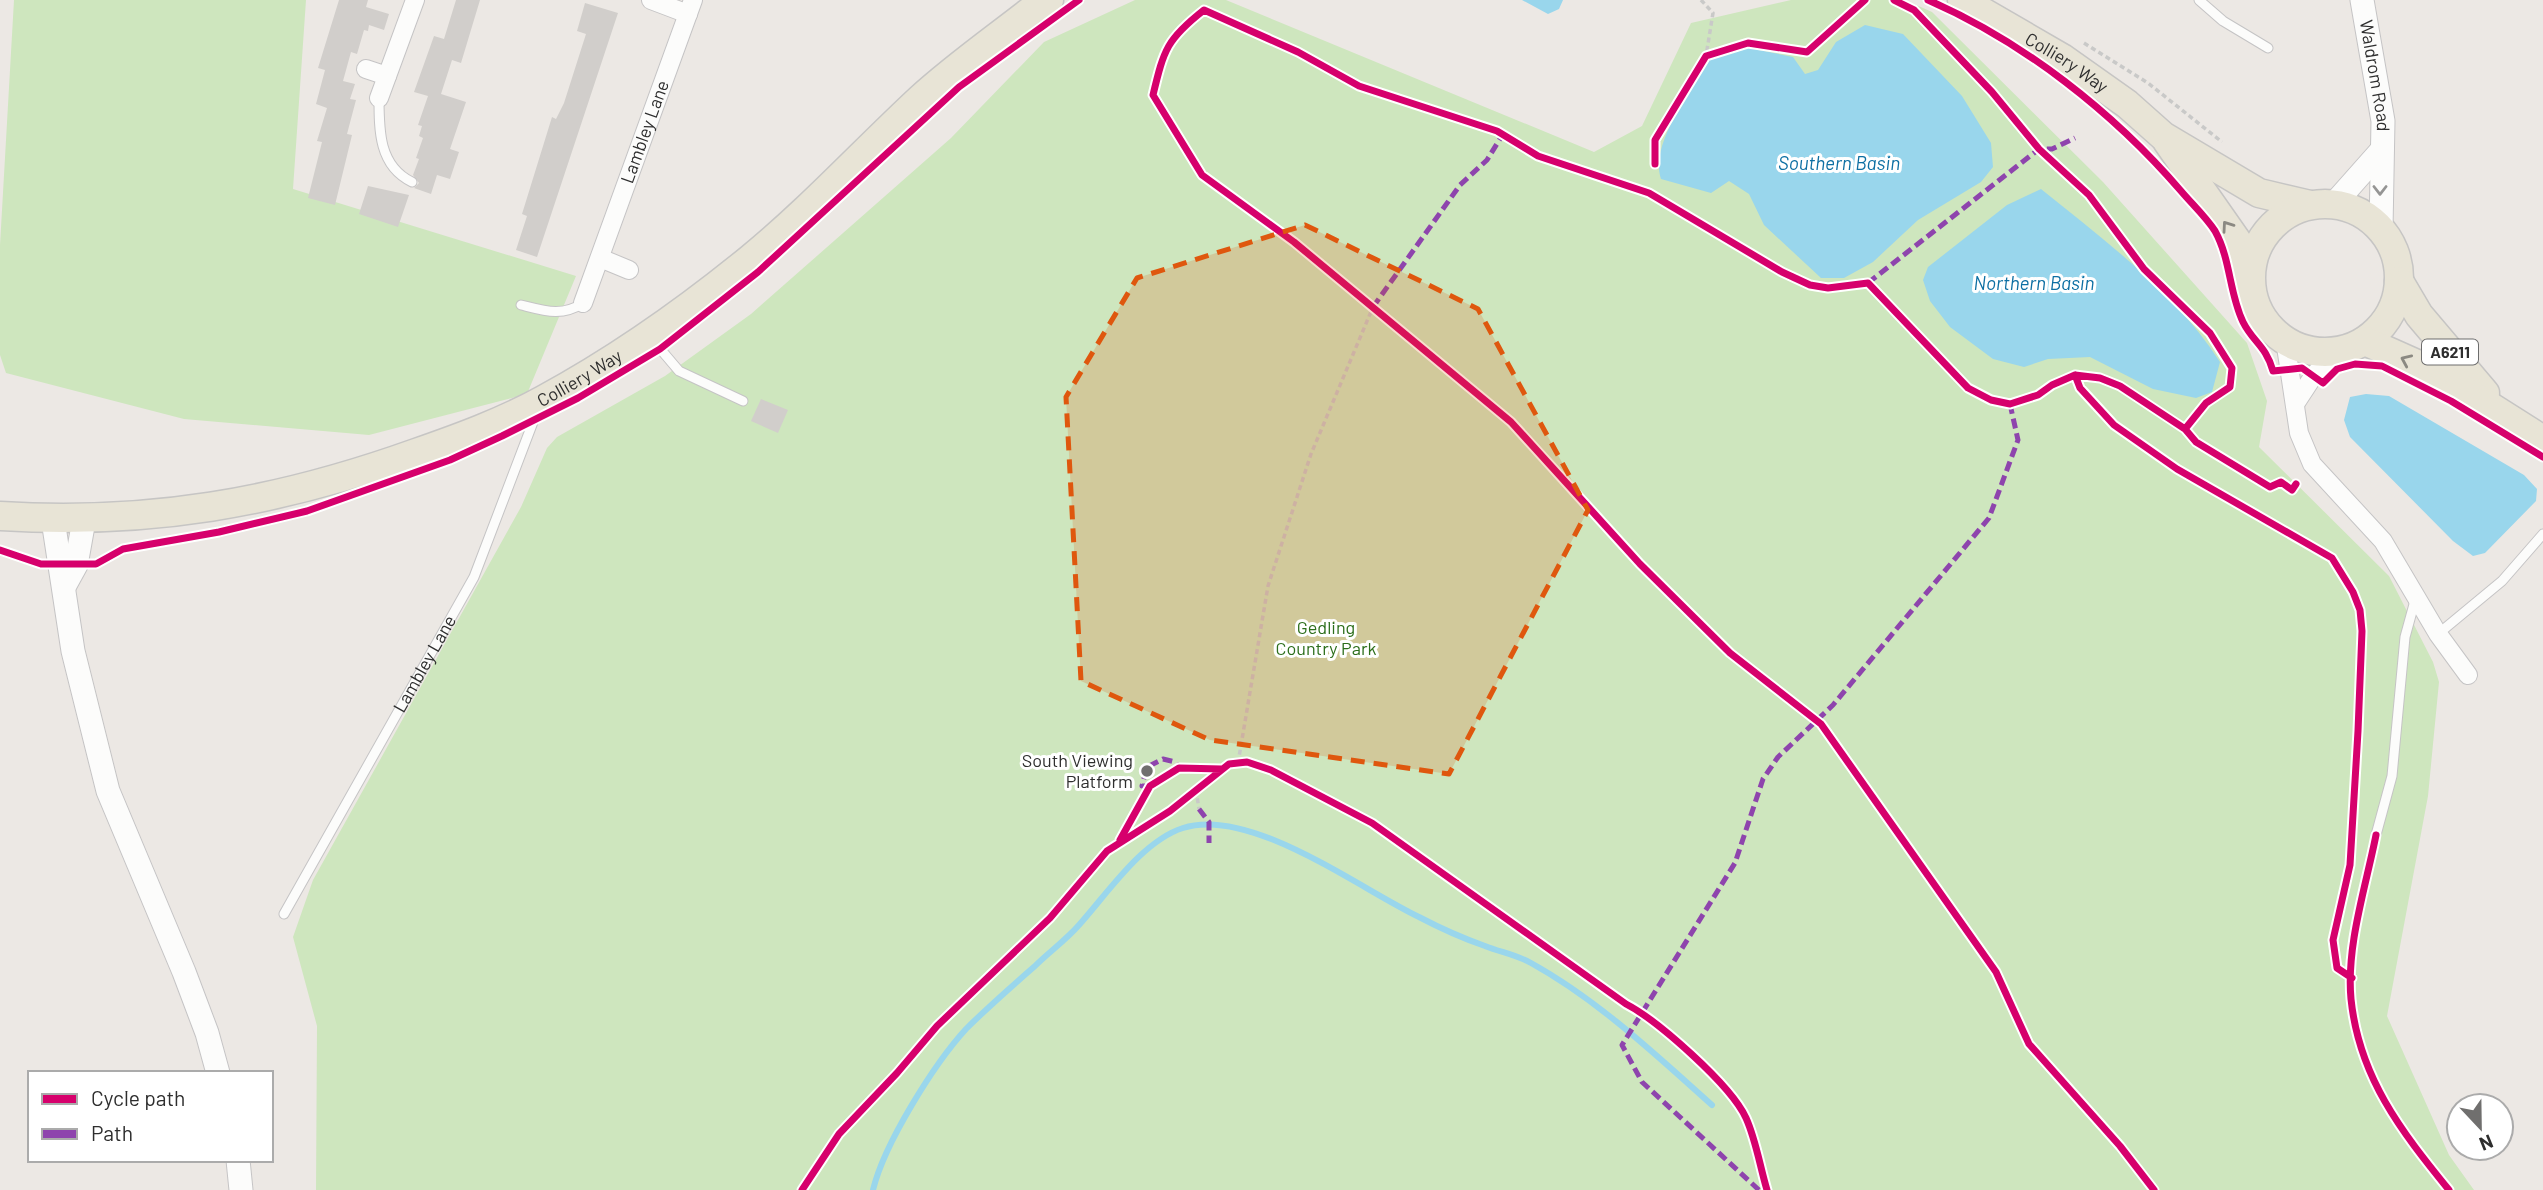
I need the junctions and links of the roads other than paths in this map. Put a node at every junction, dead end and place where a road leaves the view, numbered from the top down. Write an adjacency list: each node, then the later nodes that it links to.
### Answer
1 (415, 0): 10 (street)
2 (651, 0): 7 (street)
3 (1049, 0): 23 (main road, Colliery Way)
4 (1962, 0): 12 (main road, Colliery Way)
5 (2199, 0): 8 (lane)
6 (2362, 0): 13 (street, Waldrom Road)
7 (690, 7): 17 (street, Lambley Lane)
8 (2268, 48)
9 (366, 69): 10 (street)
10 (387, 76): 11 (street)
11 (379, 98): 14 (lane)
12 (2163, 136): 15 (main road, Colliery Way); 20 (main road, Colliery Way, one-way to 12)
13 (2381, 151): 15 (street, Waldrom Road); 16 (street, Waldrom Road, one-way to 16)
14 (412, 182)
15 (2322, 205): 16 (main road); 20 (main road)
16 (2381, 229): 19 (main road)
17 (600, 258): 18 (street); 21 (street, Lambley Lane)
18 (629, 270)
19 (2399, 281): 25 (main road); 30 (main road, A6211)
20 (2252, 289): 24 (main road)
21 (583, 303): 22 (lane)
22 (521, 305)
23 (650, 336): 27 (main road, Colliery Way); 28 (lane)
24 (2285, 340): 26 (main road); 29 (street)
25 (2365, 341): 26 (main road); 30 (main road, A6211, one-way to 25)
26 (2337, 351): 29 (street)
27 (541, 401): 34 (main road, Colliery Way); 41 (lane, Lambley Lane)
28 (743, 401)
29 (2295, 404): 37 (street)
30 (2507, 419): 31 (main road, A6211)
31 (2543, 440)
32 (0, 516): 33 (main road, Colliery Way)
33 (53, 520): 34 (main road, Colliery Way); 36 (street)
34 (84, 520): 36 (street)
35 (2543, 534): 38 (lane)
36 (65, 585): 42 (street)
37 (2417, 596): 38 (street); 40 (lane)
38 (2438, 634): 39 (street)
39 (2468, 676)
40 (2376, 835)
41 (284, 915)
42 (217, 1071)
43 (238, 1162): 44 (street)
44 (241, 1190)

